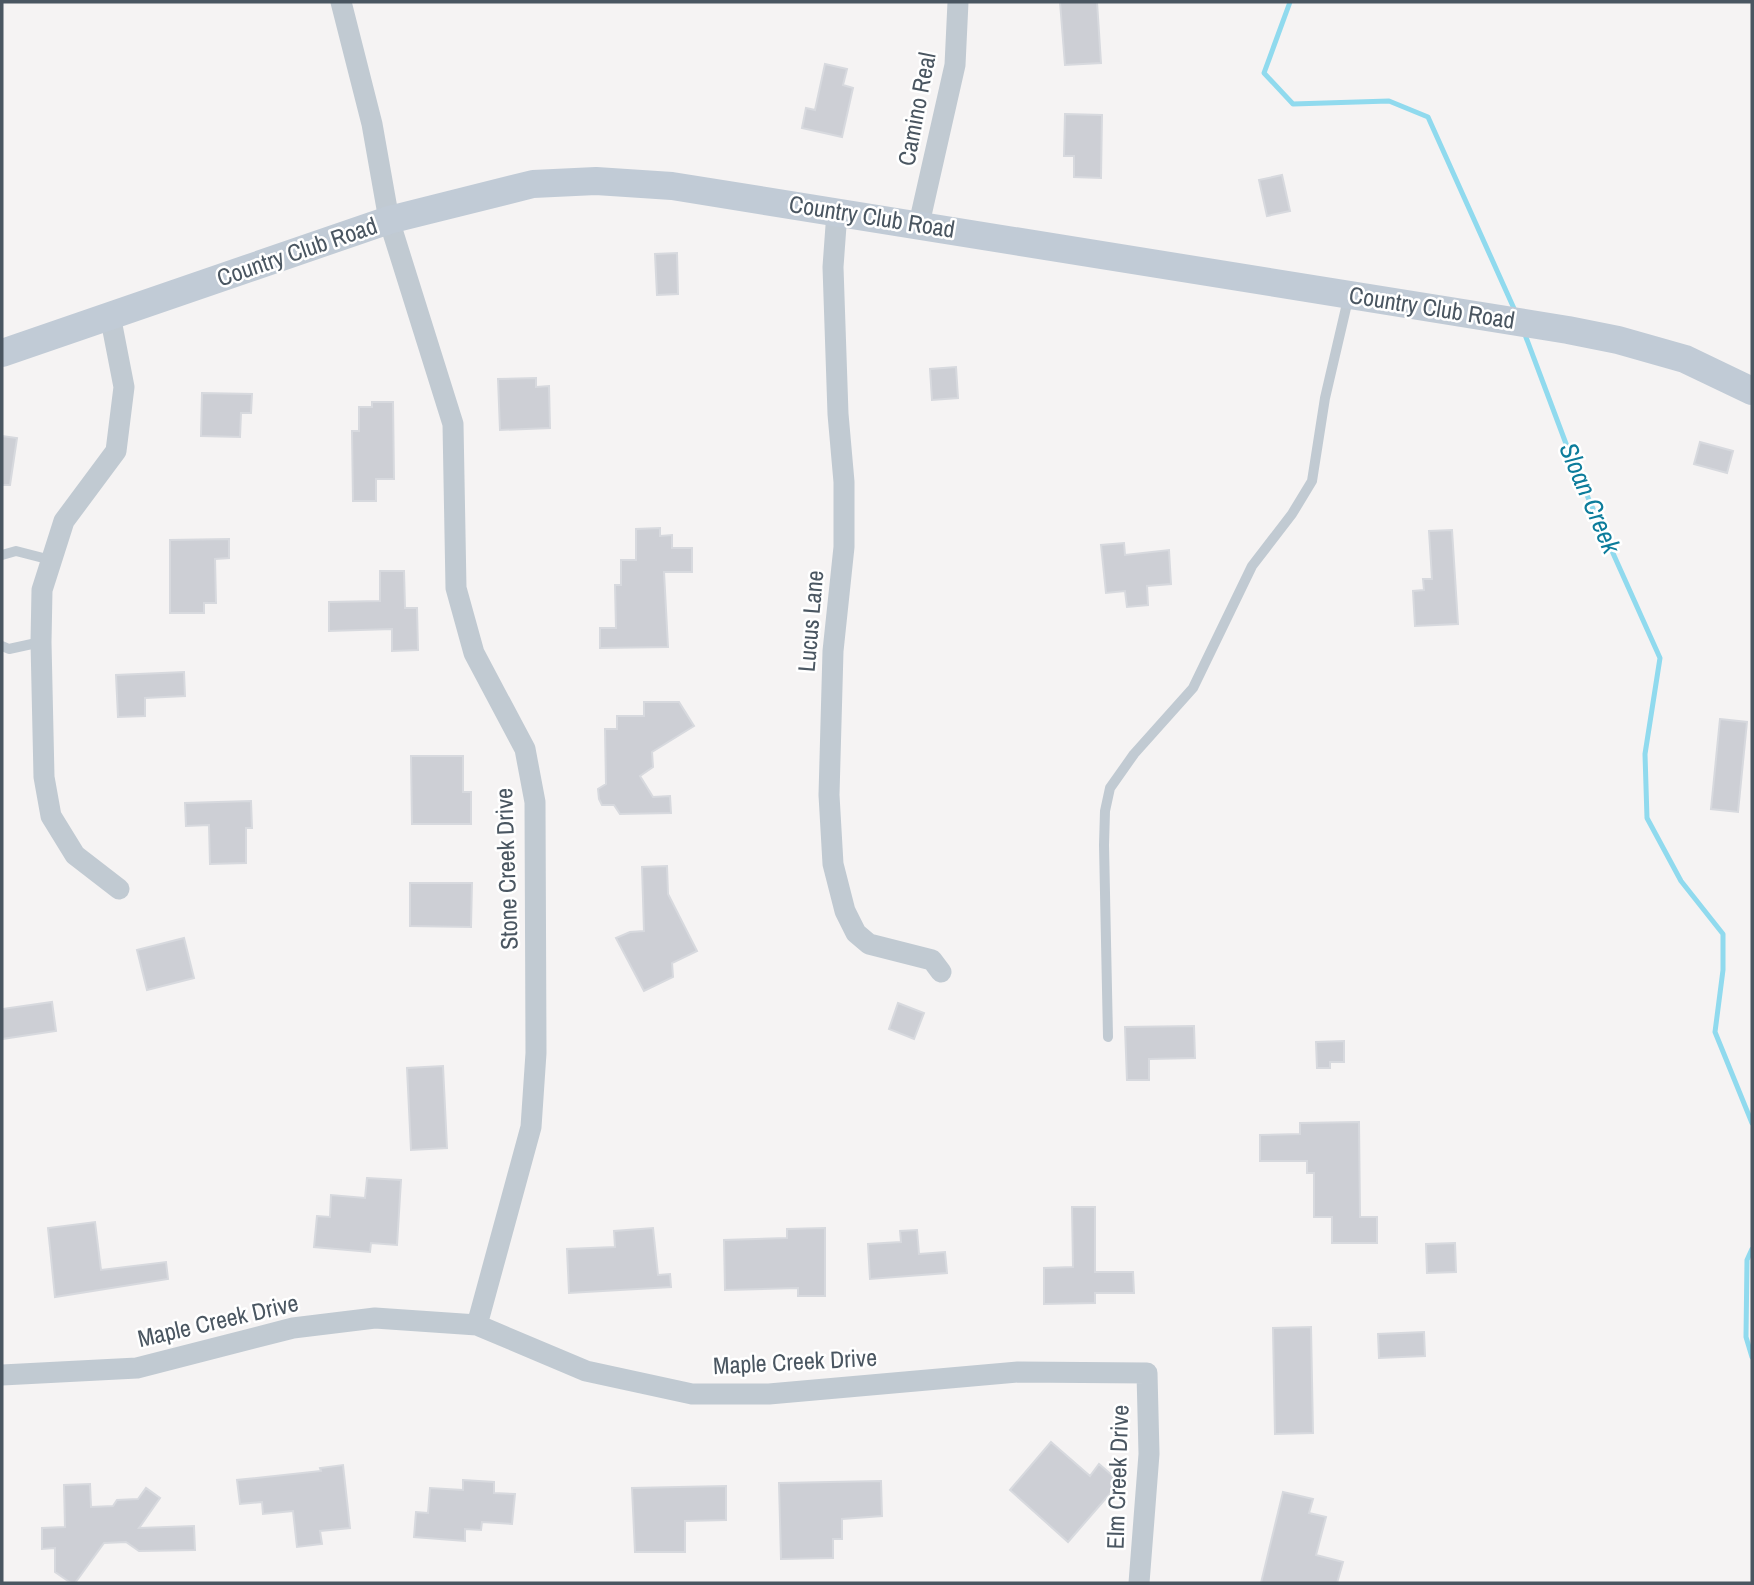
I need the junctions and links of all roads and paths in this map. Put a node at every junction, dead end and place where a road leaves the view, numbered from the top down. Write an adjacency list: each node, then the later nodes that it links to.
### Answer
1 (341, 2): 4 (street, Stone Creek Drive)
2 (958, 2): 5 (street, Camino Real)
3 (837, 212): 4 (main road, Country Club Road); 5 (main road, Country Club Road); 15 (street, Lucus Lane)
4 (389, 220): 7 (main road, Country Club Road); 17 (street, Stone Creek Drive)
5 (919, 225): 6 (main road, Country Club Road)
6 (1349, 295): 9 (main road, Country Club Road); 16 (lane)
7 (110, 315): 8 (main road, Country Club Road); 11 (street)
8 (2, 353)
9 (1752, 391)
10 (2, 555): 11 (lane)
11 (51, 559): 12 (street)
12 (41, 642): 13 (lane); 14 (street)
13 (2, 646)
14 (119, 889)
15 (941, 972)
16 (1108, 1037)
17 (477, 1325): 18 (street, Maple Creek Drive); 19 (street, Maple Creek Drive)
18 (1147, 1373): 20 (street, Elm Creek Drive)
19 (2, 1375)
20 (1139, 1583)

